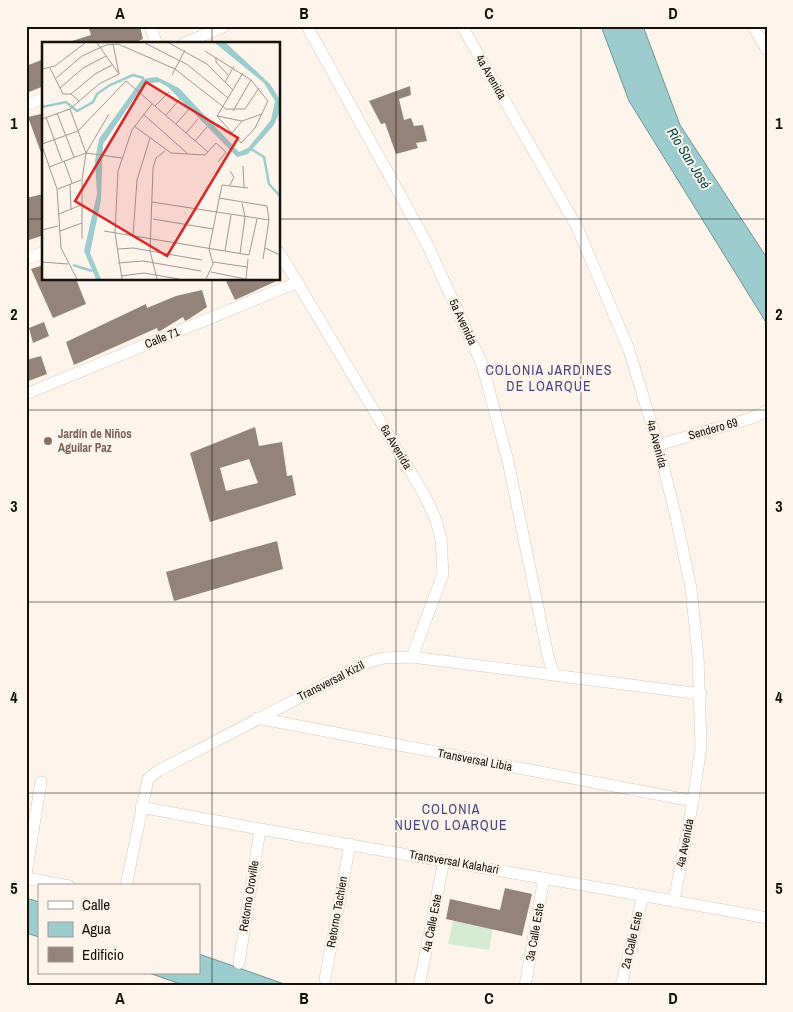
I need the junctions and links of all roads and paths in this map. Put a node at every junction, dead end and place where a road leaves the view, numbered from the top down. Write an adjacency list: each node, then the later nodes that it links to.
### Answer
1 (150, 26): 6 (street)
2 (225, 26): 7 (street)
3 (307, 26): 19 (street, 5a Avenida)
4 (462, 26): 17 (street, 4a Avenida)
5 (753, 26): 8 (street)
6 (156, 42)
7 (187, 42)
8 (767, 50)
9 (42, 99): 10 (street)
10 (26, 105)
11 (42, 253): 13 (street)
12 (280, 254): 14 (street, 6a Avenida)
13 (26, 259)
14 (298, 282): 15 (street, Calle 71); 18 (street, 6a Avenida)
15 (26, 394)
16 (767, 411): 17 (street, Sendero 69)
17 (658, 445): 20 (street, 4a Avenida)
18 (412, 657): 19 (street, Transversal Kizil); 21 (street, Transversal Kizil)
19 (554, 674): 20 (street, Transversal Kizil)
20 (701, 694): 23 (street, 4a Avenida)
21 (257, 718): 23 (street, Transversal Libia); 24 (street, Transversal Kizil)
22 (41, 782): 28 (street)
23 (693, 801): 34 (street, 4a Avenida)
24 (141, 807): 25 (street, Transversal Kalahari); 32 (street, Transversal Kizil)
25 (260, 830): 26 (street, Transversal Kalahari); 36 (street, Retorno Oroville)
26 (350, 844): 27 (street, Transversal Kalahari); 37 (street, Retorno Tachien)
27 (444, 860): 30 (street, Transversal Kalahari); 38 (street, 4a Calle Este)
28 (26, 874)
29 (26, 878): 31 (street)
30 (544, 878): 33 (street, Transversal Kalahari); 39 (street, 3a Calle Este)
31 (58, 884)
32 (126, 884)
33 (643, 895): 34 (street, Transversal Kalahari); 40 (street, 2a Calle Este)
34 (674, 901): 35 (street, Transversal Kalahari)
35 (767, 918)
36 (239, 963)
37 (325, 979)
38 (420, 986)
39 (525, 986)
40 (621, 986)

